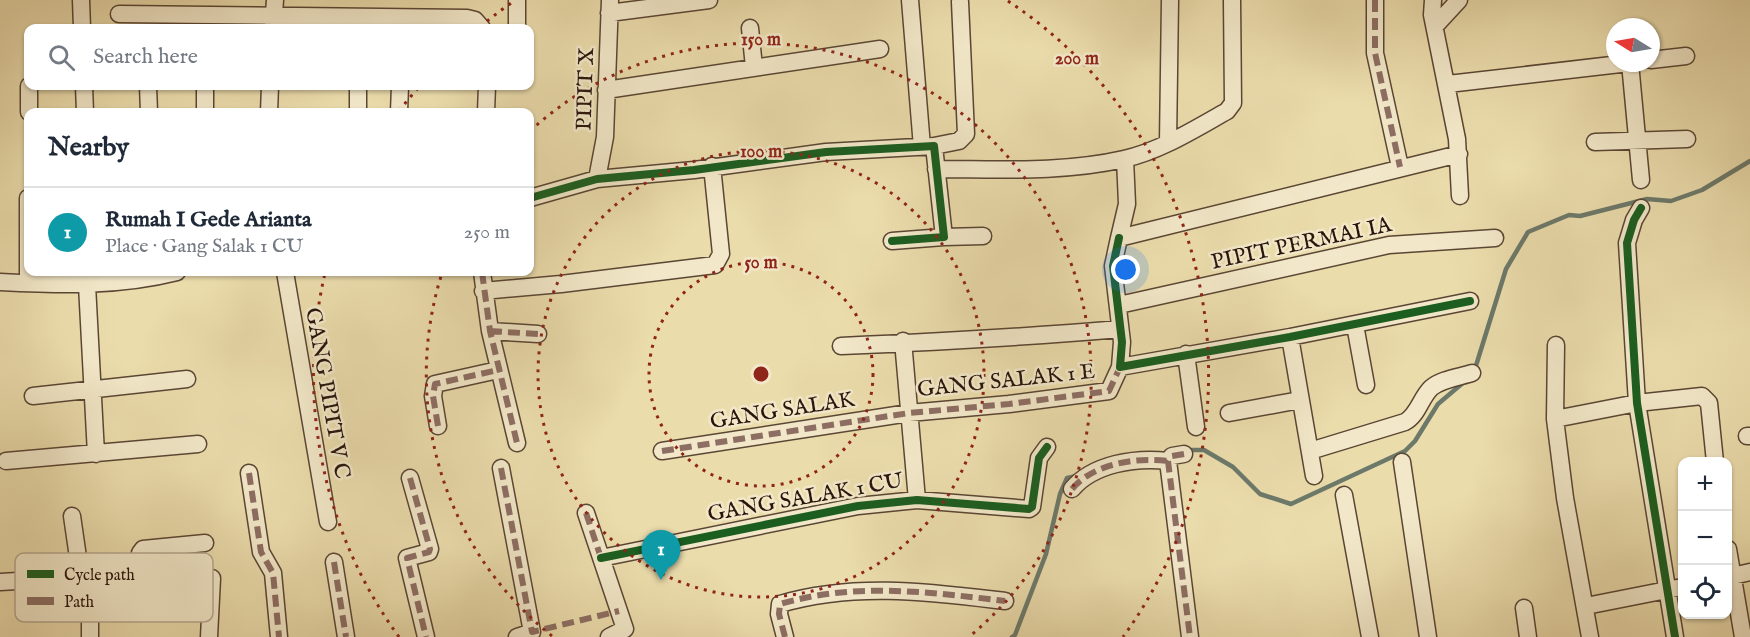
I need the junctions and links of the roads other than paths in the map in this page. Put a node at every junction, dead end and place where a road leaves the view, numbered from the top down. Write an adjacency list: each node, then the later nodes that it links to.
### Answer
1 (81, 0): 17 (street)
2 (518, 0): 19 (street)
3 (709, 0): 12 (street)
4 (910, 0): 50 (street)
5 (1170, 0): 49 (street)
6 (1232, 0): 49 (street)
7 (1375, 0): 54 (street)
8 (1433, 0): 20 (street)
9 (1459, 0): 20 (street)
10 (960, 2): 50 (street)
11 (184, 7): 15 (street); 16 (street)
12 (610, 7): 37 (street, PIPIT X)
13 (119, 14): 15 (street)
14 (274, 15): 16 (street); 18 (street)
15 (147, 21)
16 (205, 22)
17 (82, 24)
18 (480, 24)
19 (517, 24)
20 (1435, 26): 28 (street)
21 (750, 28): 26 (street)
22 (880, 49): 26 (street)
23 (1686, 56): 24 (street)
24 (1660, 59)
25 (1606, 66): 28 (street)
26 (754, 67): 37 (street)
27 (1630, 72): 47 (street)
28 (1448, 84): 51 (street)
29 (29, 90): 38 (street)
30 (84, 90): 39 (street)
31 (148, 90): 40 (street)
32 (205, 90): 41 (street)
33 (270, 90): 42 (street)
34 (358, 90): 43 (street)
35 (400, 90): 44 (street)
36 (487, 90): 45 (street)
37 (606, 90): 56 (street, PIPIT X)
38 (29, 108)
39 (85, 108)
40 (149, 108)
41 (205, 108)
42 (269, 108)
43 (358, 108)
44 (399, 108)
45 (486, 108)
46 (1687, 139): 47 (street)
47 (1638, 140): 48 (street); 57 (street)
48 (1595, 142)
49 (1168, 143): 52 (street)
50 (928, 147): 53 (street); 55 (street)
51 (1459, 154): 54 (street); 58 (street)
52 (1125, 159): 55 (street); 63 (street)
53 (712, 166): 56 (street); 73 (street)
54 (1400, 167): 63 (street)
55 (936, 169): 62 (street)
56 (597, 179): 59 (street)
57 (1641, 180)
58 (1460, 196)
59 (534, 197)
60 (1641, 208): 93 (street)
61 (984, 236): 62 (street)
62 (944, 237): 65 (street)
63 (1119, 238): 75 (street)
64 (1495, 238): 75 (street, PIPIT PERMAI IA)
65 (892, 241)
66 (28, 276): 72 (street)
67 (159, 276): 70 (street)
68 (286, 276): 119 (street, GANG PIPIT V C)
69 (482, 276): 73 (street)
70 (90, 280): 72 (street); 90 (street)
71 (0, 282): 72 (street)
72 (28, 284)
73 (483, 291): 78 (street)
74 (1470, 301): 76 (street)
75 (1119, 305): 77 (street)
76 (1355, 325): 80 (street); 89 (street)
77 (1120, 329): 81 (street); 85 (street)
78 (489, 331): 79 (street); 86 (street)
79 (538, 334)
80 (1290, 337): 84 (street); 92 (street)
81 (903, 341): 83 (street); 94 (street, GANG SALAK 1 CU)
82 (1556, 345): 96 (street)
83 (841, 346)
84 (1186, 354): 85 (street); 98 (street)
85 (1120, 367): 94 (street, GANG SALAK 1 E)
86 (498, 370): 97 (street); 99 (street)
87 (1472, 372): 103 (street)
88 (187, 379): 90 (street)
89 (1366, 384)
90 (93, 388): 91 (street); 104 (street)
91 (33, 396)
92 (1300, 400): 95 (street); 103 (street)
93 (1637, 403): 96 (street); 106 (street); 130 (street)
94 (909, 412): 102 (street, GANG SALAK); 116 (street, GANG SALAK 1 CU)
95 (1229, 413)
96 (1555, 419): 132 (street)
97 (438, 426)
98 (1196, 427)
99 (517, 443)
100 (198, 444): 104 (street)
101 (1047, 447): 116 (street)
102 (662, 451)
103 (1310, 451): 112 (street)
104 (96, 454): 107 (street)
105 (1184, 454): 108 (street)
106 (1714, 457)
107 (6, 461)
108 (1168, 461): 114 (street); 144 (street)
109 (1402, 462): 146 (street)
110 (501, 468): 136 (street)
111 (249, 473): 139 (street)
112 (1314, 476)
113 (410, 478): 141 (street)
114 (1072, 489)
115 (1344, 495): 145 (street)
116 (916, 500): 123 (street, GANG SALAK 1 CU)
117 (586, 513): 123 (street)
118 (72, 516): 121 (street)
119 (328, 522)
120 (205, 543): 122 (street)
121 (80, 553)
122 (140, 553)
123 (601, 558): 142 (street)
124 (334, 562): 140 (street)
125 (1750, 572): 126 (street)
126 (1732, 576)
127 (15, 581): 128 (street)
128 (0, 582)
129 (1732, 586): 150 (street)
130 (1675, 588): 132 (street); 149 (street)
131 (1005, 601): 143 (street)
132 (1586, 606): 148 (street)
133 (1524, 608): 147 (street)
134 (89, 622): 137 (street)
135 (210, 622): 138 (street)
136 (524, 635)
137 (90, 637)
138 (209, 637)
139 (279, 637)
140 (346, 637)
141 (426, 637)
142 (609, 637)
143 (785, 637)
144 (1190, 637)
145 (1370, 637)
146 (1428, 637)
147 (1528, 637)
148 (1590, 637)
149 (1675, 637)
150 (1743, 637)

